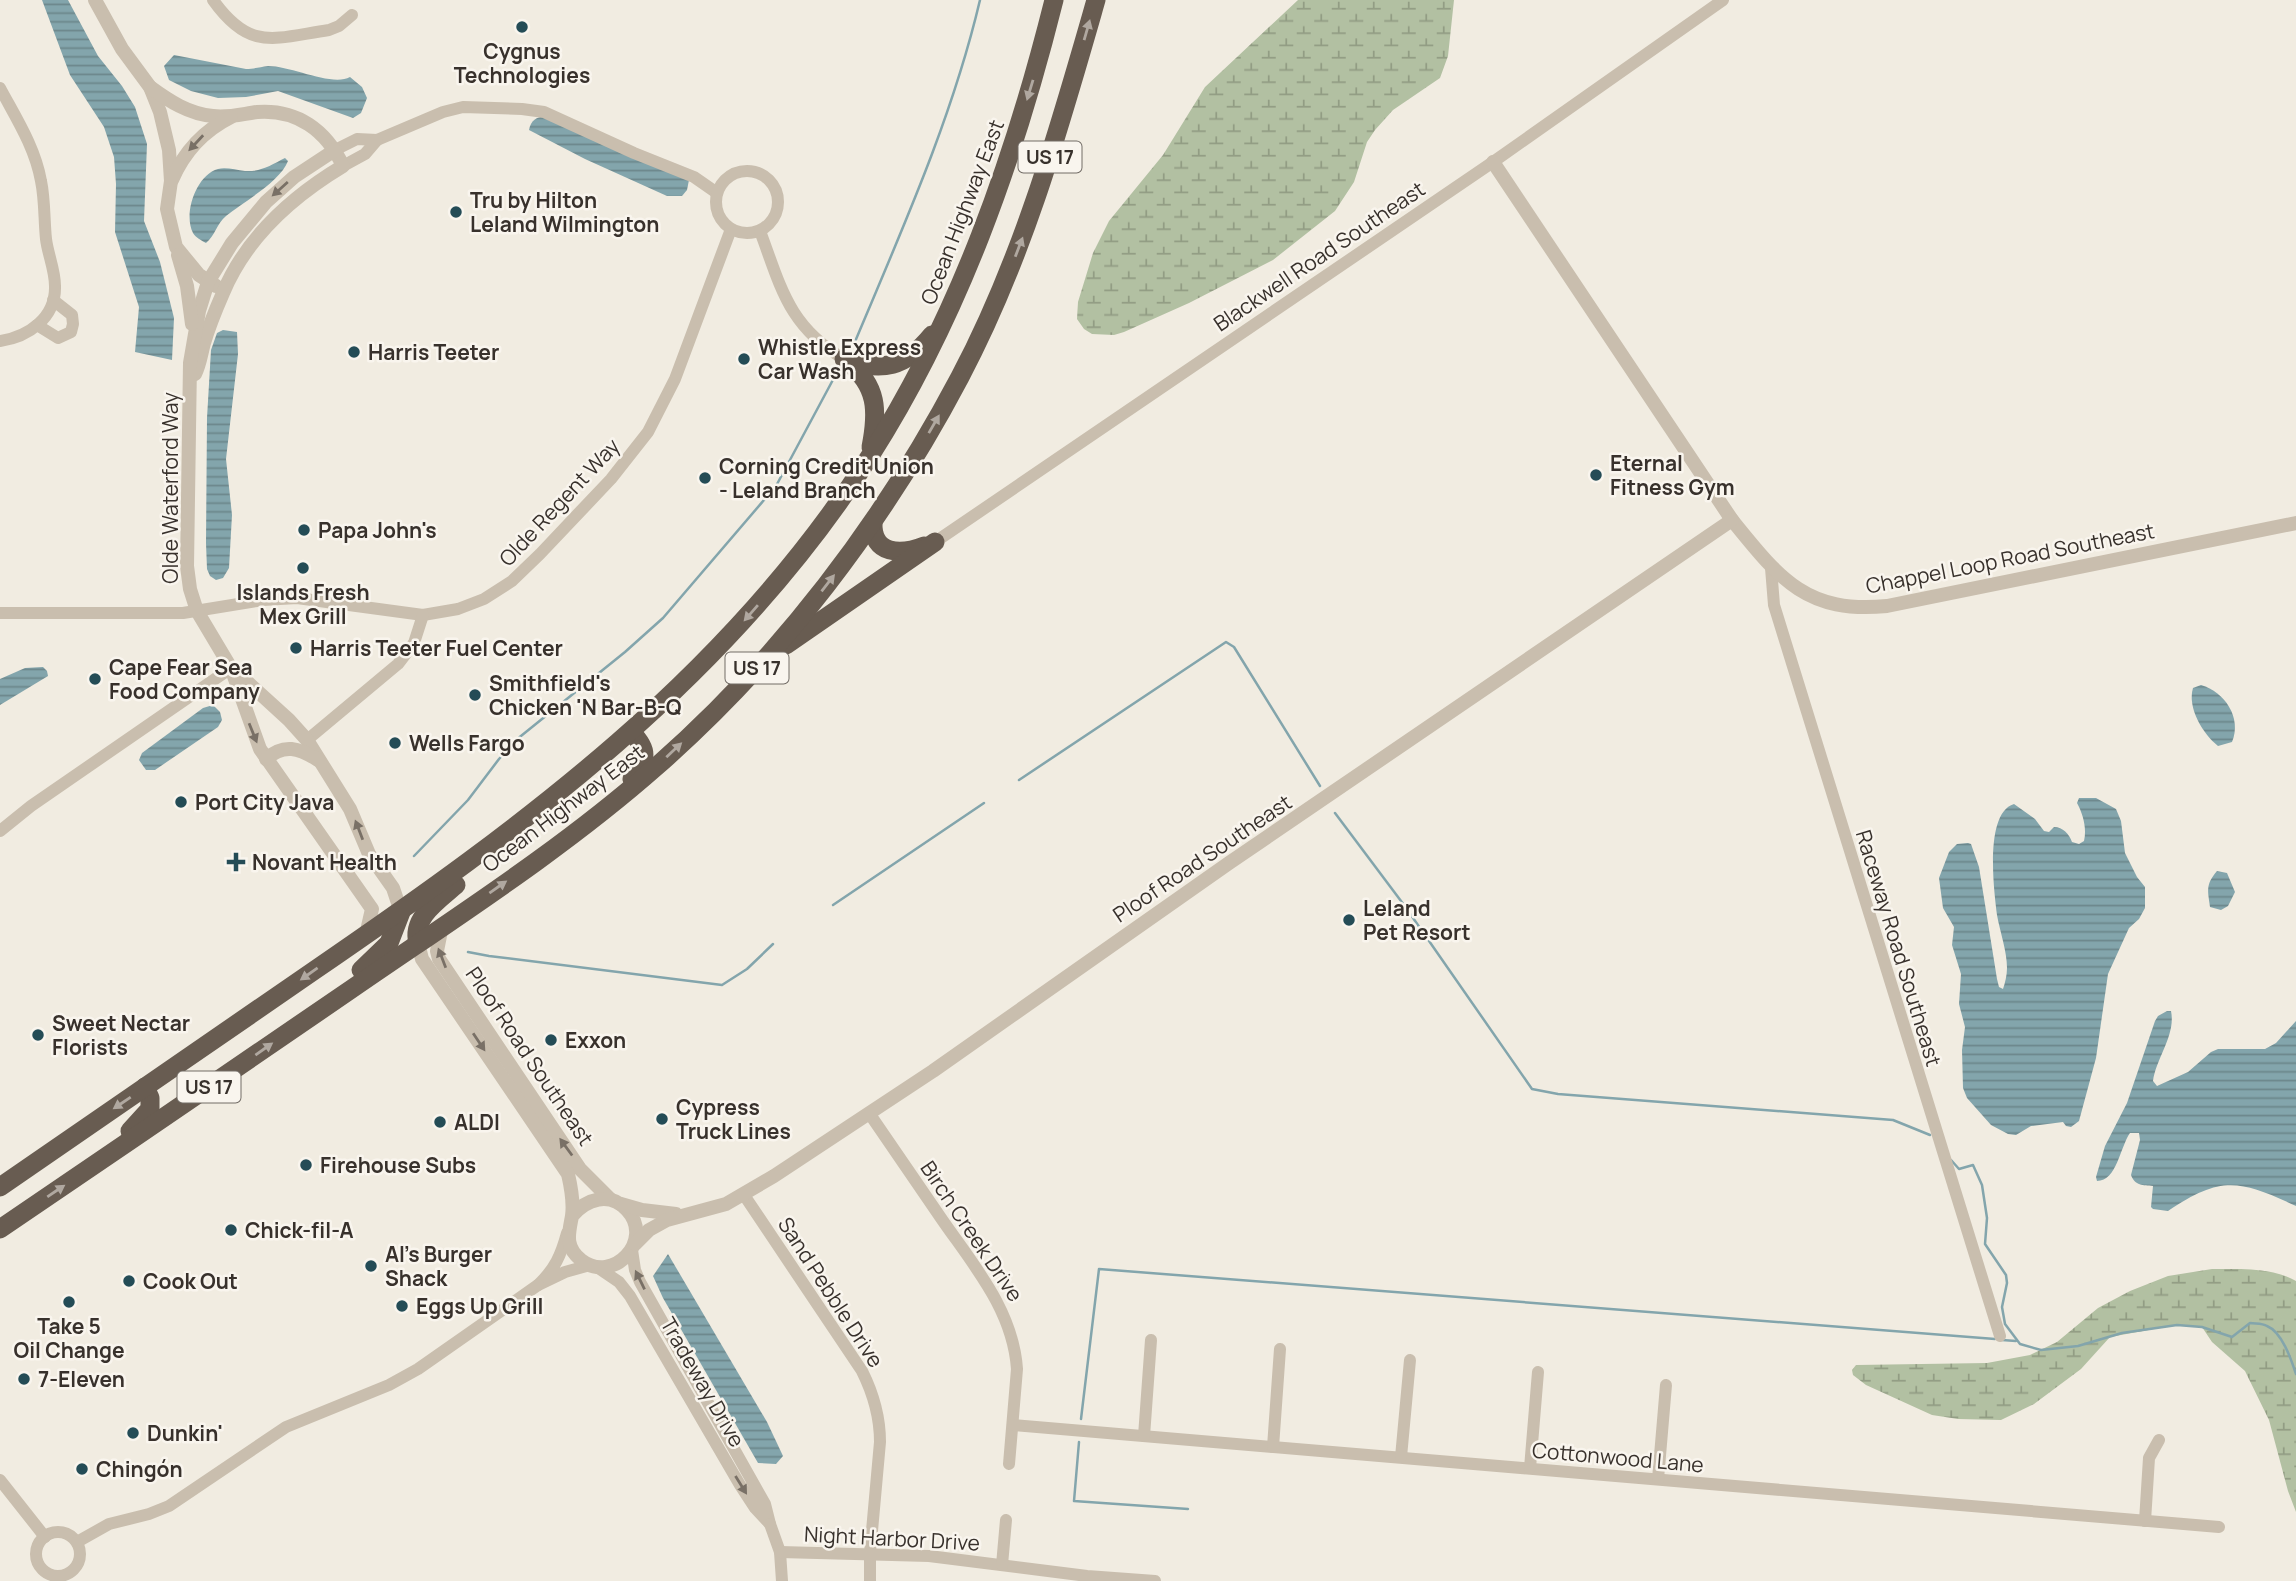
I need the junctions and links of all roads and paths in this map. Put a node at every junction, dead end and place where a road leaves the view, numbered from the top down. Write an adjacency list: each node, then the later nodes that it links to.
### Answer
1 (95, 0): 7 (street)
2 (213, 0): 6 (street)
3 (1054, 0): 22 (highway, Ocean Highway East / US 17, one-way to 22)
4 (1096, 0): 30 (highway, Ocean Highway East / US 17, one-way to 4)
5 (1723, 0): 12 (street, Blackwell Road Southeast)
6 (352, 15)
7 (150, 87): 9 (street); 14 (street)
8 (0, 88): 21 (street)
9 (232, 117): 11 (street); 14 (street, one-way to 14)
10 (377, 140): 11 (street, Olde Waterford Way); 13 (street, Olde Waterford Way); 15 (street)
11 (335, 150): 13 (street); 19 (street, Olde Waterford Way, one-way to 19)
12 (1493, 162): 29 (street, Chappel Loop Road Southeast); 32 (street, Blackwell Road Southeast)
13 (342, 166): 20 (street, Olde Waterford Way)
14 (171, 181): 18 (street)
15 (717, 193): 16 (street); 17 (street)
16 (731, 229): 17 (street); 36 (street, Olde Regent Way)
17 (760, 231): 26 (street)
18 (176, 247): 19 (street); 25 (street)
19 (208, 282): 20 (street); 25 (street, Olde Waterford Way)
20 (223, 290): 27 (street, Olde Waterford Way)
21 (53, 300): 23 (street); 23 (street)
22 (946, 318): 26 (highway); 28 (highway, Ocean Highway East / US 17)
23 (37, 325): 24 (street)
24 (0, 341)
25 (193, 344): 27 (street, Olde Waterford Way)
26 (844, 359): 28 (highway)
27 (192, 382): 34 (street, Olde Waterford Way)
28 (869, 457): 39 (highway, Ocean Highway East / US 17, one-way to 39)
29 (1732, 520): 33 (street, Chappel Loop Road Southeast); 54 (street, Ploof Road Southeast)
30 (873, 523): 32 (highway); 37 (highway, Ocean Highway East / US 17, one-way to 30)
31 (2296, 523): 33 (street, Chappel Loop Road Southeast)
32 (935, 542): 37 (highway)
33 (1771, 568): 65 (street, Raceway Road Southeast)
34 (197, 611): 35 (street, Olde Regent Way); 36 (street, Olde Regent Way); 38 (street, Olde Waterford Way)
35 (0, 613)
36 (424, 615): 40 (street)
37 (759, 665): 43 (highway, Ocean Highway East / US 17, one-way to 37)
38 (232, 668): 40 (street, Olde Waterford Way); 41 (street, Olde Waterford Way, one-way to 41); 45 (street)
39 (631, 732): 43 (highway); 44 (highway, Ocean Highway East / US 17)
40 (307, 740): 42 (street, Olde Waterford Way)
41 (265, 759): 42 (street); 48 (street, Olde Waterford Way)
42 (320, 761): 46 (street, Olde Waterford Way, one-way to 42)
43 (622, 795): 47 (highway, Ocean Highway East / US 17, one-way to 43)
44 (529, 818): 46 (highway, Ocean Highway East / US 17); 49 (highway)
45 (0, 831)
46 (401, 912): 48 (highway, Ocean Highway East / US 17); 50 (highway)
47 (442, 926): 49 (highway, Ocean Highway East / US 17); 58 (street, Ploof Road Southeast, one-way to 47)
48 (366, 935): 51 (highway, Ocean Highway East / US 17, one-way to 51)
49 (418, 943): 50 (highway, Ocean Highway East / US 17); 60 (street, Ploof Road Southeast, one-way to 60)
50 (292, 1030): 53 (highway, Ocean Highway East / US 17, one-way to 50)
51 (213, 1041): 52 (highway, Ocean Highway East / US 17); 53 (highway)
52 (145, 1087): 55 (highway); 56 (highway, Ocean Highway East / US 17, one-way to 56)
53 (185, 1103): 55 (highway, Ocean Highway East / US 17)
54 (869, 1113): 57 (street, Ploof Road Southeast); 71 (street, Birch Creek Drive)
55 (94, 1166): 61 (highway, Ocean Highway East / US 17, one-way to 55)
56 (0, 1186)
57 (744, 1195): 59 (street, Ploof Road Southeast); 89 (street, Sand Pebble Drive)
58 (615, 1202): 59 (street, Ploof Road Southeast); 60 (street); 62 (street)
59 (688, 1214): 62 (street, Ploof Road Southeast)
60 (570, 1221): 63 (street); 64 (street)
61 (0, 1230)
62 (633, 1247): 63 (street); 84 (street, Tradeway Drive, one-way to 62)
63 (593, 1266): 64 (street); 84 (street, Tradeway Drive, one-way to 84)
64 (538, 1284): 87 (street)
65 (2000, 1336)
66 (1151, 1340): 72 (street)
67 (1280, 1349): 74 (street)
68 (1410, 1360): 75 (street)
69 (1538, 1372): 77 (street)
70 (1667, 1384): 78 (street)
71 (1013, 1426): 72 (street, Cottonwood Lane); 76 (street, Birch Creek Drive)
72 (1144, 1436): 74 (street, Cottonwood Lane)
73 (2159, 1440): 83 (street)
74 (1273, 1447): 75 (street, Cottonwood Lane)
75 (1401, 1457): 77 (street, Cottonwood Lane)
76 (1009, 1464)
77 (1530, 1468): 78 (street, Cottonwood Lane)
78 (1658, 1479): 81 (street, Cottonwood Lane)
79 (0, 1480): 86 (street)
80 (2007, 1495): 81 (street)
81 (2005, 1509): 83 (street, Cottonwood Lane)
82 (1006, 1520): 90 (street, Night Harbor Drive)
83 (2145, 1521): 85 (street, Cottonwood Lane)
84 (770, 1524): 88 (street, Tradeway Drive)
85 (2219, 1527)
86 (44, 1537): 87 (street); 91 (street)
87 (77, 1542): 91 (street)
88 (780, 1552): 89 (street, Night Harbor Drive); 92 (street, Tradeway Drive)
89 (870, 1553): 90 (street, Night Harbor Drive); 93 (street, Sand Pebble Drive)
90 (1002, 1565): 94 (street, Night Harbor Drive)
91 (70, 1577)
92 (782, 1581)
93 (870, 1581)
94 (1155, 1581)

